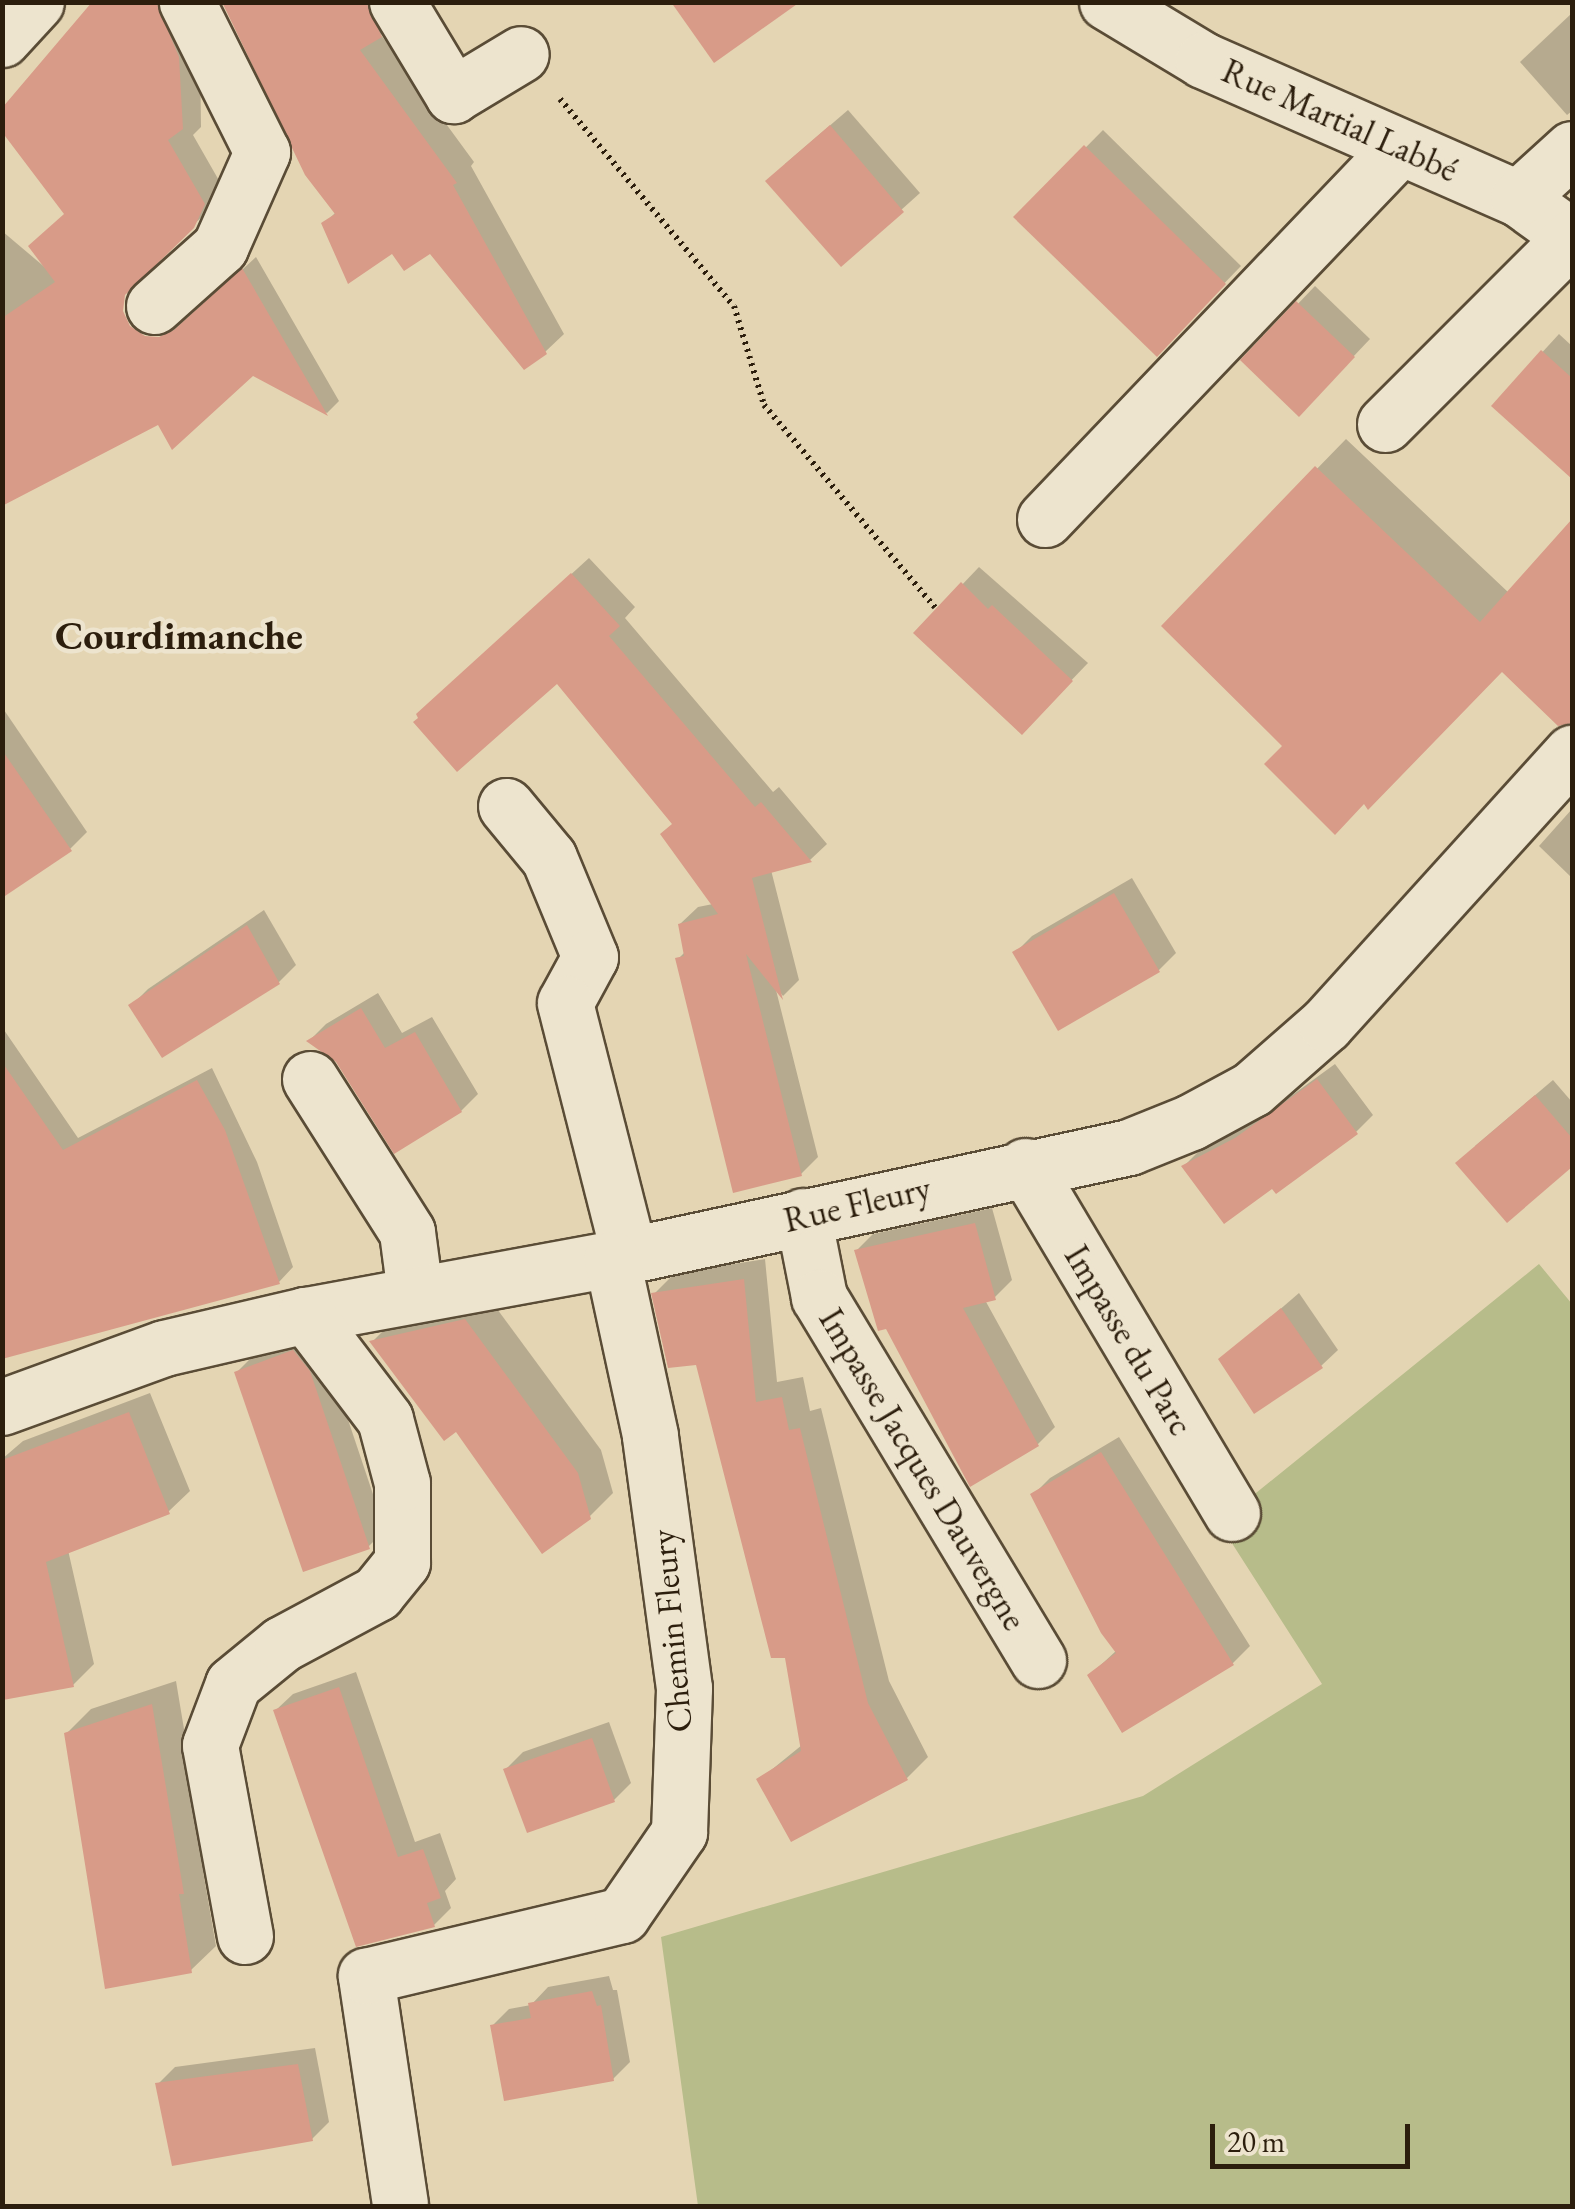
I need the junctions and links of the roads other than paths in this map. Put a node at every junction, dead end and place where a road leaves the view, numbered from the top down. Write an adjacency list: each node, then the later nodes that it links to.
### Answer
1 (36, 2): 5 (street)
2 (187, 2): 11 (street)
3 (397, 2): 6 (street)
4 (1107, 2): 7 (street, Rue Martial Labbé)
5 (2, 39)
6 (521, 54)
7 (1400, 147): 9 (street, Rue Martial Labbé); 13 (street)
8 (1572, 148): 9 (street)
9 (1518, 198): 10 (street, Rue Martial Labbé)
10 (1572, 237): 12 (street)
11 (154, 306)
12 (1385, 424)
13 (1045, 520)
14 (1572, 752): 17 (street, Rue Fleury)
15 (506, 806): 19 (street)
16 (310, 1080): 20 (street)
17 (1025, 1166): 18 (street, Rue Fleury); 23 (street, Impasse du Parc)
18 (803, 1216): 19 (street, Rue Fleury); 24 (street, Impasse Jacques Dauvergne)
19 (620, 1257): 20 (street, Rue Fleury); 26 (street, Chemin Fleury)
20 (415, 1293): 21 (street, Rue Fleury)
21 (306, 1314): 22 (street, Rue Fleury); 25 (street)
22 (2, 1406)
23 (1232, 1513)
24 (1038, 1660)
25 (245, 1936)
26 (400, 2204)

